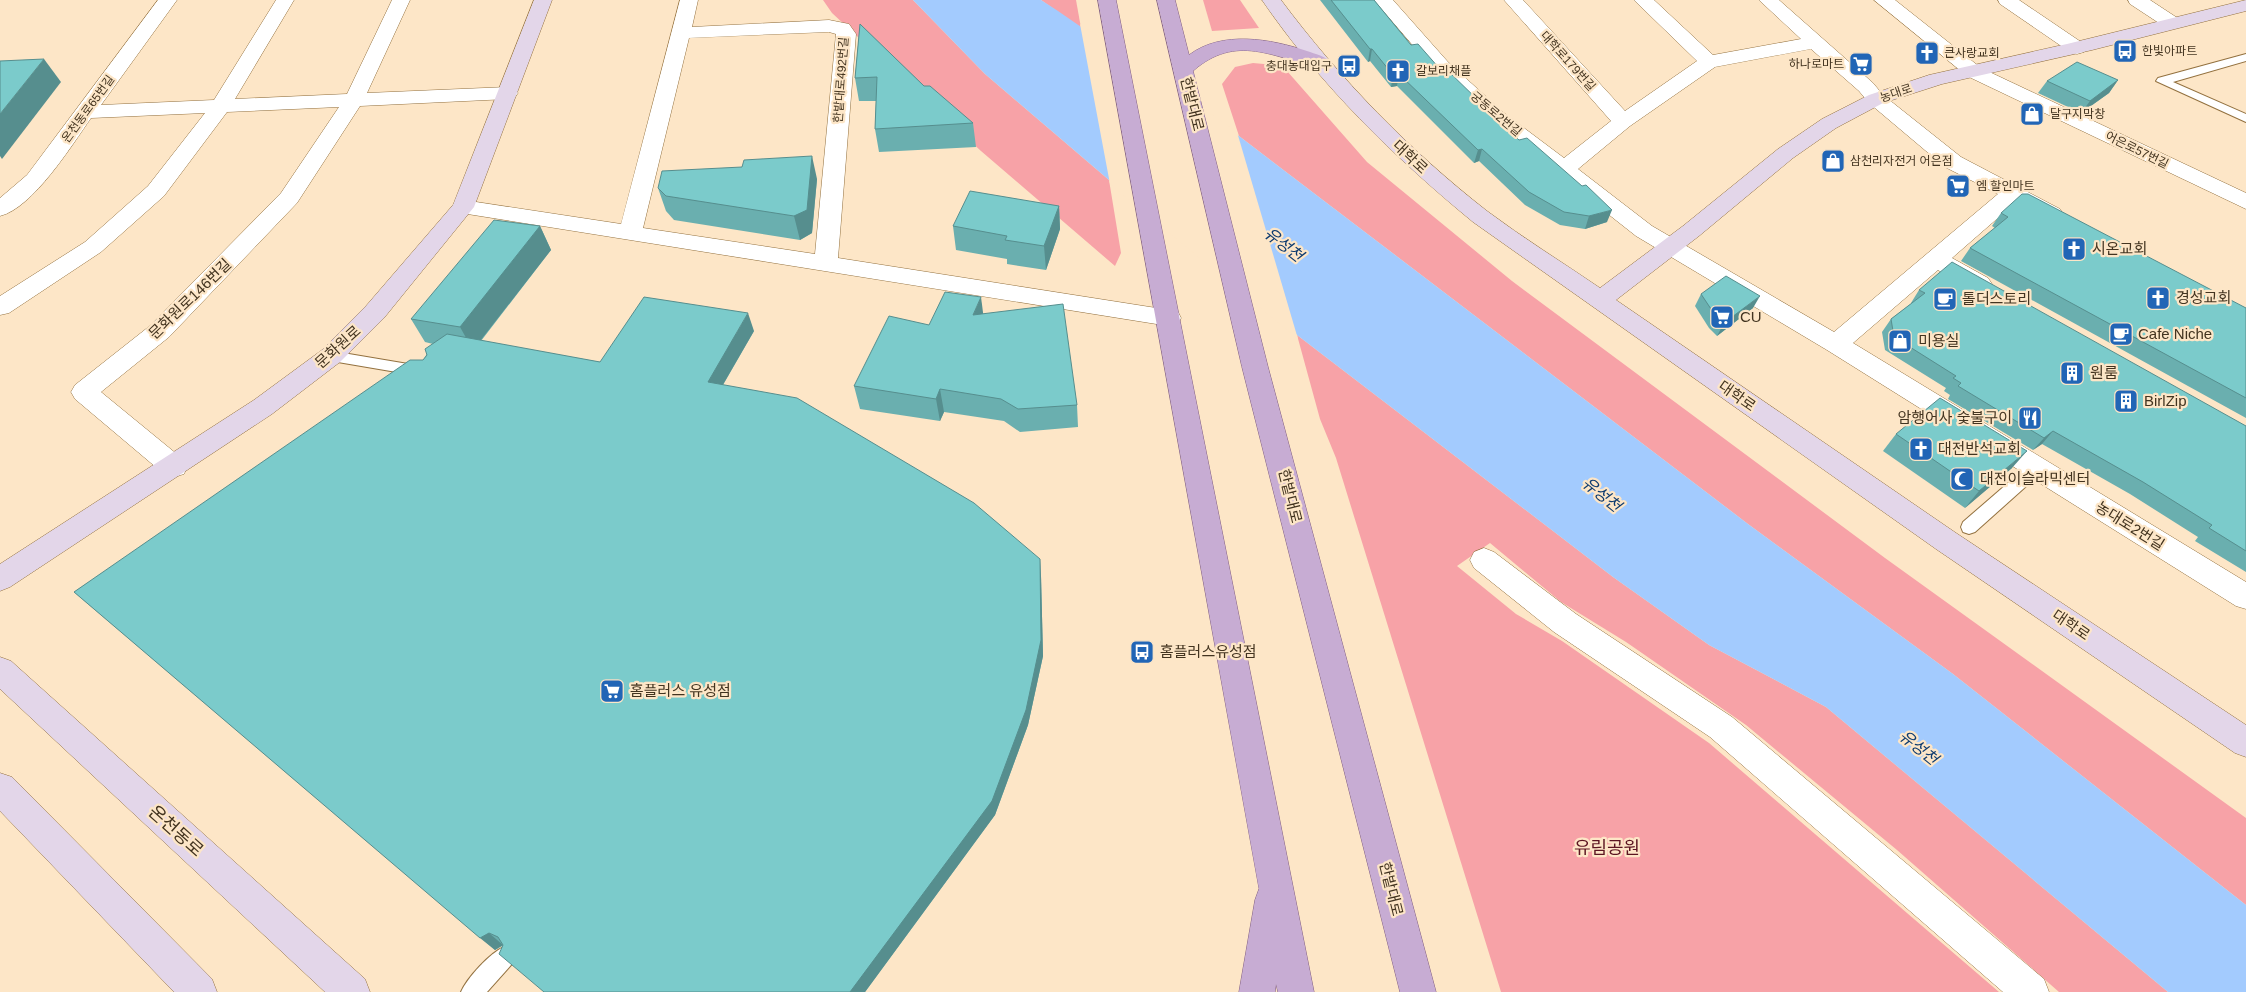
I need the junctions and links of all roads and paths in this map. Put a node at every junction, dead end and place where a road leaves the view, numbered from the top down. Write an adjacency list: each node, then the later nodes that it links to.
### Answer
1 (168, 0): 30 (street, 온천동로65번길)
2 (285, 0): 29 (street)
3 (401, 0): 28 (street, 문화원로146번길)
4 (543, 0): 26 (street, 문화원로)
5 (689, 0): 18 (street)
6 (1166, 0): 23 (main road, 한밭대로)
7 (1271, 0): 24 (street, 대학로)
8 (1383, 0): 33 (street, 궁동로2번길)
9 (1513, 0): 32 (street, 대학로179번길)
10 (1643, 0): 22 (street)
11 (1768, 0): 19 (street)
12 (1883, 0): 25 (street, 어은로57번길)
13 (2007, 0): 20 (street)
14 (2137, 0): 17 (street)
15 (1107, 2): 46 (main road)
16 (2246, 5): 17 (street, 농대로)
17 (2172, 23): 20 (street, 농대로)
18 (681, 33): 39 (street); 42 (street, 한밭대로492번길)
19 (1816, 42): 22 (street); 27 (street)
20 (2076, 48): 25 (street, 농대로)
21 (2246, 57): 31 (lane)
22 (1709, 62): 32 (street)
23 (1184, 63): 24 (main road); 66 (main road, 한밭대로)
24 (1321, 63): 44 (street, 대학로)
25 (1974, 72): 27 (street, 농대로); 35 (street, 어은로57번길)
26 (508, 93): 28 (street); 36 (street, 문화원로)
27 (1876, 99): 34 (street); 40 (street, 농대로)
28 (354, 100): 29 (street); 50 (street, 문화원로146번길)
29 (221, 106): 30 (street); 45 (street)
30 (86, 112): 37 (street, 온천동로65번길)
31 (2246, 118)
32 (1623, 122): 33 (street)
33 (1564, 169): 40 (street, 궁동로2번길)
34 (2012, 194): 38 (street); 41 (street)
35 (2246, 202)
36 (463, 207): 39 (street); 48 (street, 문화원로)
37 (0, 209)
38 (2074, 226)
39 (630, 234): 42 (street)
40 (1672, 246): 44 (street, 농대로); 47 (street, 농대로2번길)
41 (1936, 259): 43 (street); 47 (street)
42 (826, 263): 46 (street)
43 (1996, 292)
44 (1601, 299): 57 (street, 대학로)
45 (0, 307)
46 (1169, 318): 59 (main road)
47 (1836, 344): 51 (street, 농대로2번길)
48 (331, 356): 49 (lane); 50 (street, 문화원로)
49 (429, 372)
50 (174, 467): 54 (street, 문화원로)
51 (2036, 468): 52 (lane); 55 (street, 농대로2번길)
52 (1969, 527)
53 (1484, 560): 67 (street)
54 (0, 579)
55 (2246, 597)
56 (0, 670): 62 (street, 온천동로)
57 (2246, 743)
58 (0, 788): 61 (street)
59 (1275, 884): 64 (main road); 65 (main road)
60 (504, 958): 63 (lane)
61 (200, 992)
62 (352, 992)
63 (472, 992)
64 (1257, 992)
65 (1296, 992)
66 (1418, 992)
67 (2031, 992)

